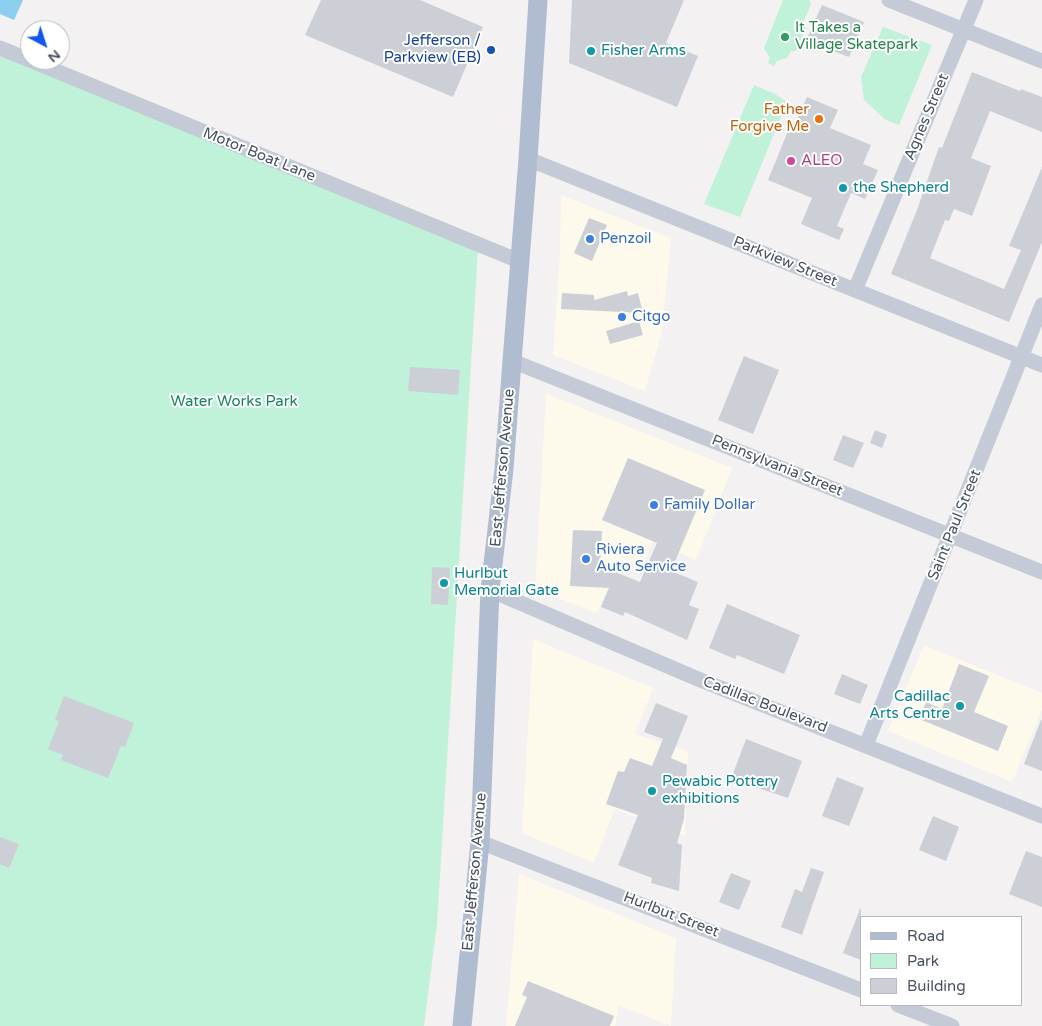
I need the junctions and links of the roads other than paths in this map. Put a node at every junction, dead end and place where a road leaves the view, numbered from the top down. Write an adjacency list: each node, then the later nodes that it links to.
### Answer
1 (538, 0): 7 (main road, East Jefferson Avenue)
2 (889, 0): 4 (street)
3 (976, 0): 4 (street, Agnes Street)
4 (964, 30): 6 (street); 9 (street, Agnes Street)
5 (0, 48): 8 (street, Motor Boat Lane)
6 (1042, 61)
7 (528, 159): 8 (main road, East Jefferson Avenue); 9 (street, Parkview Street)
8 (519, 261): 12 (main road, East Jefferson Avenue)
9 (855, 290): 11 (street, Parkview Street)
10 (1042, 305): 11 (street, Saint Paul Street)
11 (1022, 357): 13 (street, Parkview Street); 14 (street, Saint Paul Street)
12 (512, 361): 14 (street, Pennsylvania Street); 16 (main road, East Jefferson Avenue)
13 (1042, 365)
14 (950, 535): 15 (street, Pennsylvania Street); 17 (street, Saint Paul Street)
15 (1042, 572)
16 (490, 590): 17 (street, Cadillac Boulevard); 19 (main road, East Jefferson Avenue)
17 (866, 745): 18 (street, Cadillac Boulevard)
18 (1042, 816)
19 (480, 842): 20 (street, Hurlbut Street); 22 (main road, East Jefferson Avenue)
20 (860, 990)
21 (901, 1006): 23 (street)
22 (462, 1026)
23 (952, 1026)

